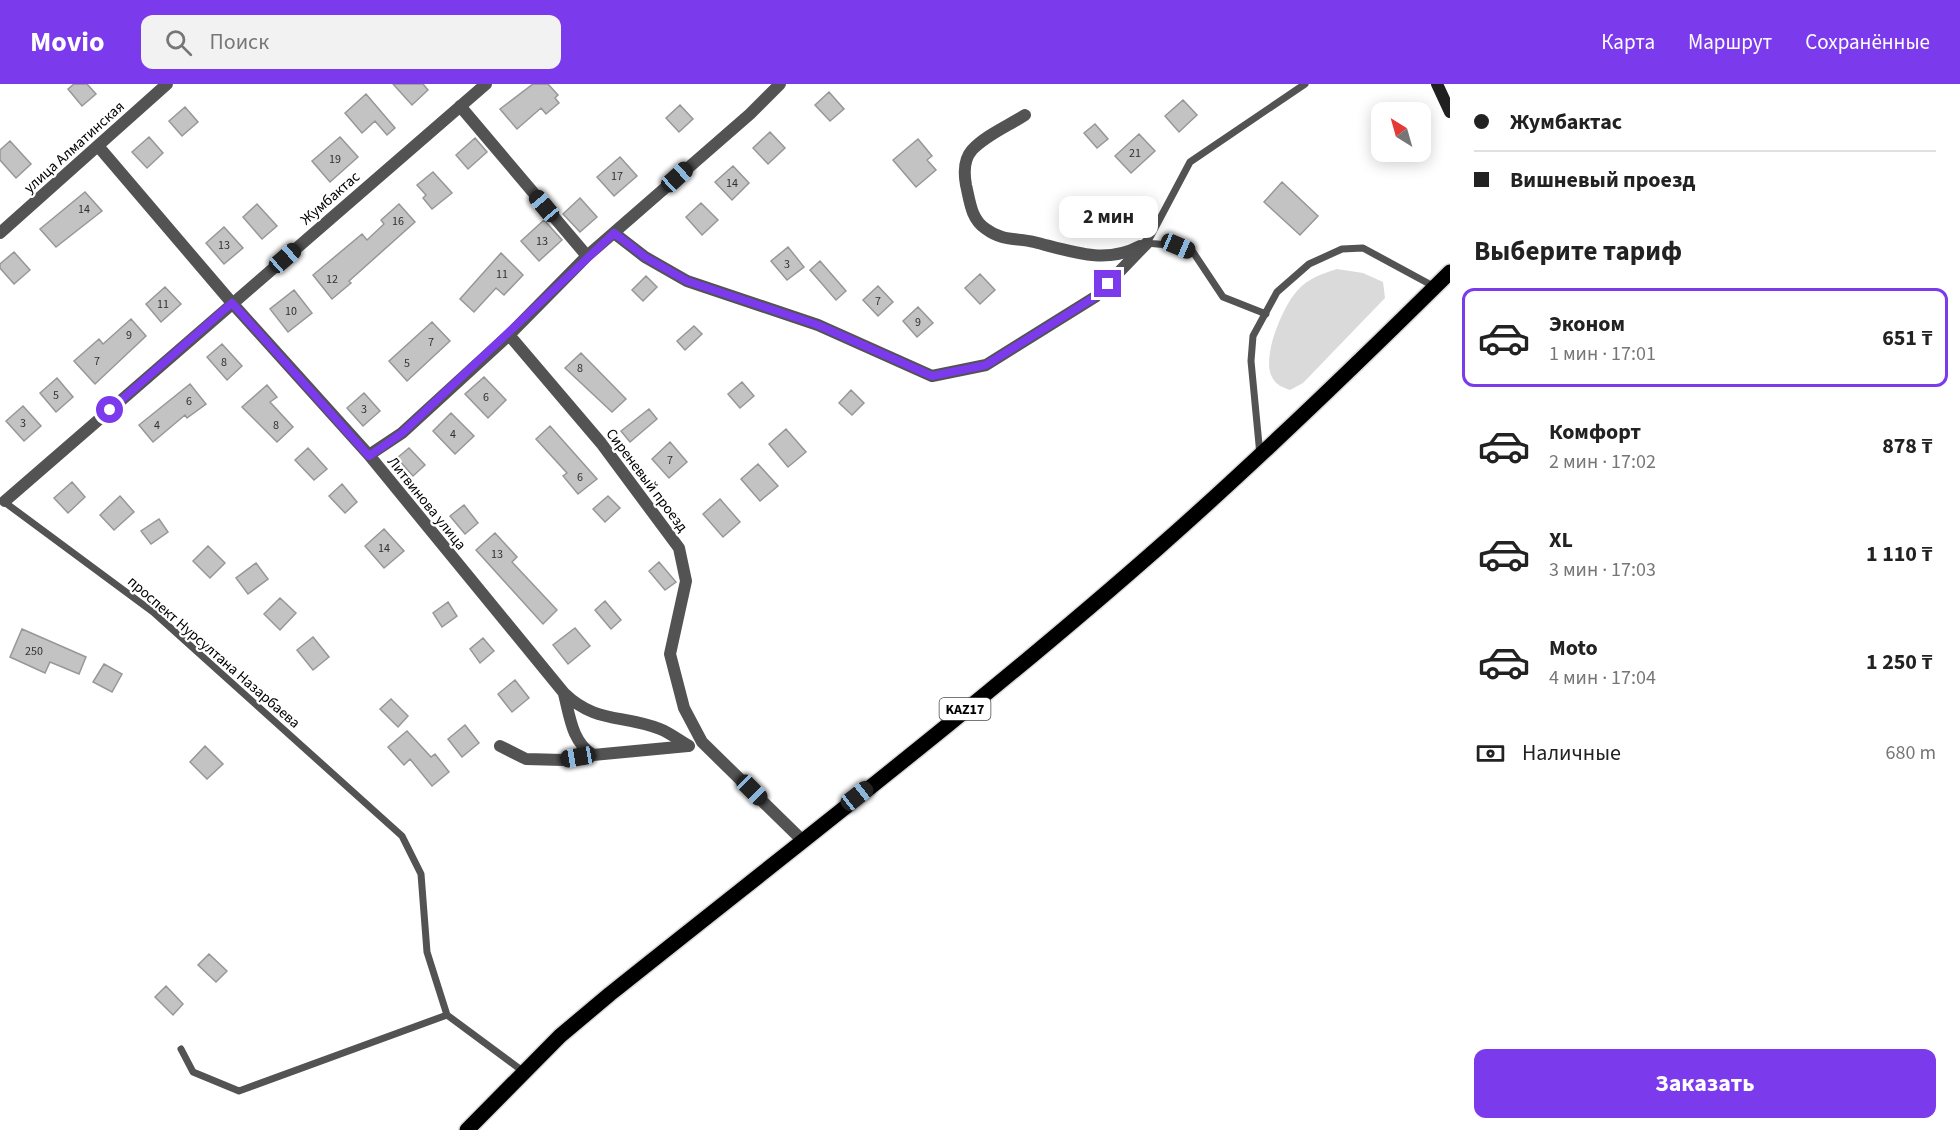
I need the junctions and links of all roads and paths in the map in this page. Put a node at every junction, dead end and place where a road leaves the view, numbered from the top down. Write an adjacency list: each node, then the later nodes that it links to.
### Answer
1 (167, 84): 9 (street, улица Алматинская)
2 (486, 84): 6 (street, Жумбактас)
3 (780, 84): 11 (street)
4 (1305, 84): 12 (lane)
5 (1437, 84): 7 (main road)
6 (460, 106): 13 (street); 16 (street, Жумбактас)
7 (1450, 112)
8 (1025, 115): 12 (street)
9 (98, 146): 10 (street, улица Алматинская); 16 (street, Литвинова улица)
10 (0, 232)
11 (614, 233): 12 (street); 13 (street)
12 (1147, 243): 17 (lane)
13 (587, 256): 18 (street)
14 (1450, 273): 15 (main road, KAZ17)
15 (1435, 287): 17 (lane); 19 (main road, KAZ17)
16 (232, 303): 20 (street, Литвинова улица); 21 (street, Жумбактас)
17 (1266, 314): 19 (lane)
18 (509, 334): 20 (street); 26 (street, Сиреневый проезд)
19 (1260, 455): 27 (main road, KAZ17)
20 (369, 456): 22 (street, Литвинова улица)
21 (2, 501): 28 (lane, проспект Нурсултана Назарбаева)
22 (564, 693): 24 (street); 25 (street)
23 (500, 746): 25 (street)
24 (689, 746): 25 (street); 26 (street)
25 (593, 755)
26 (718, 757): 27 (street, Сиреневый проезд)
27 (802, 840): 30 (main road, KAZ17)
28 (447, 1015): 29 (lane); 30 (lane)
29 (181, 1049)
30 (524, 1072): 31 (main road, KAZ17)
31 (467, 1130)

